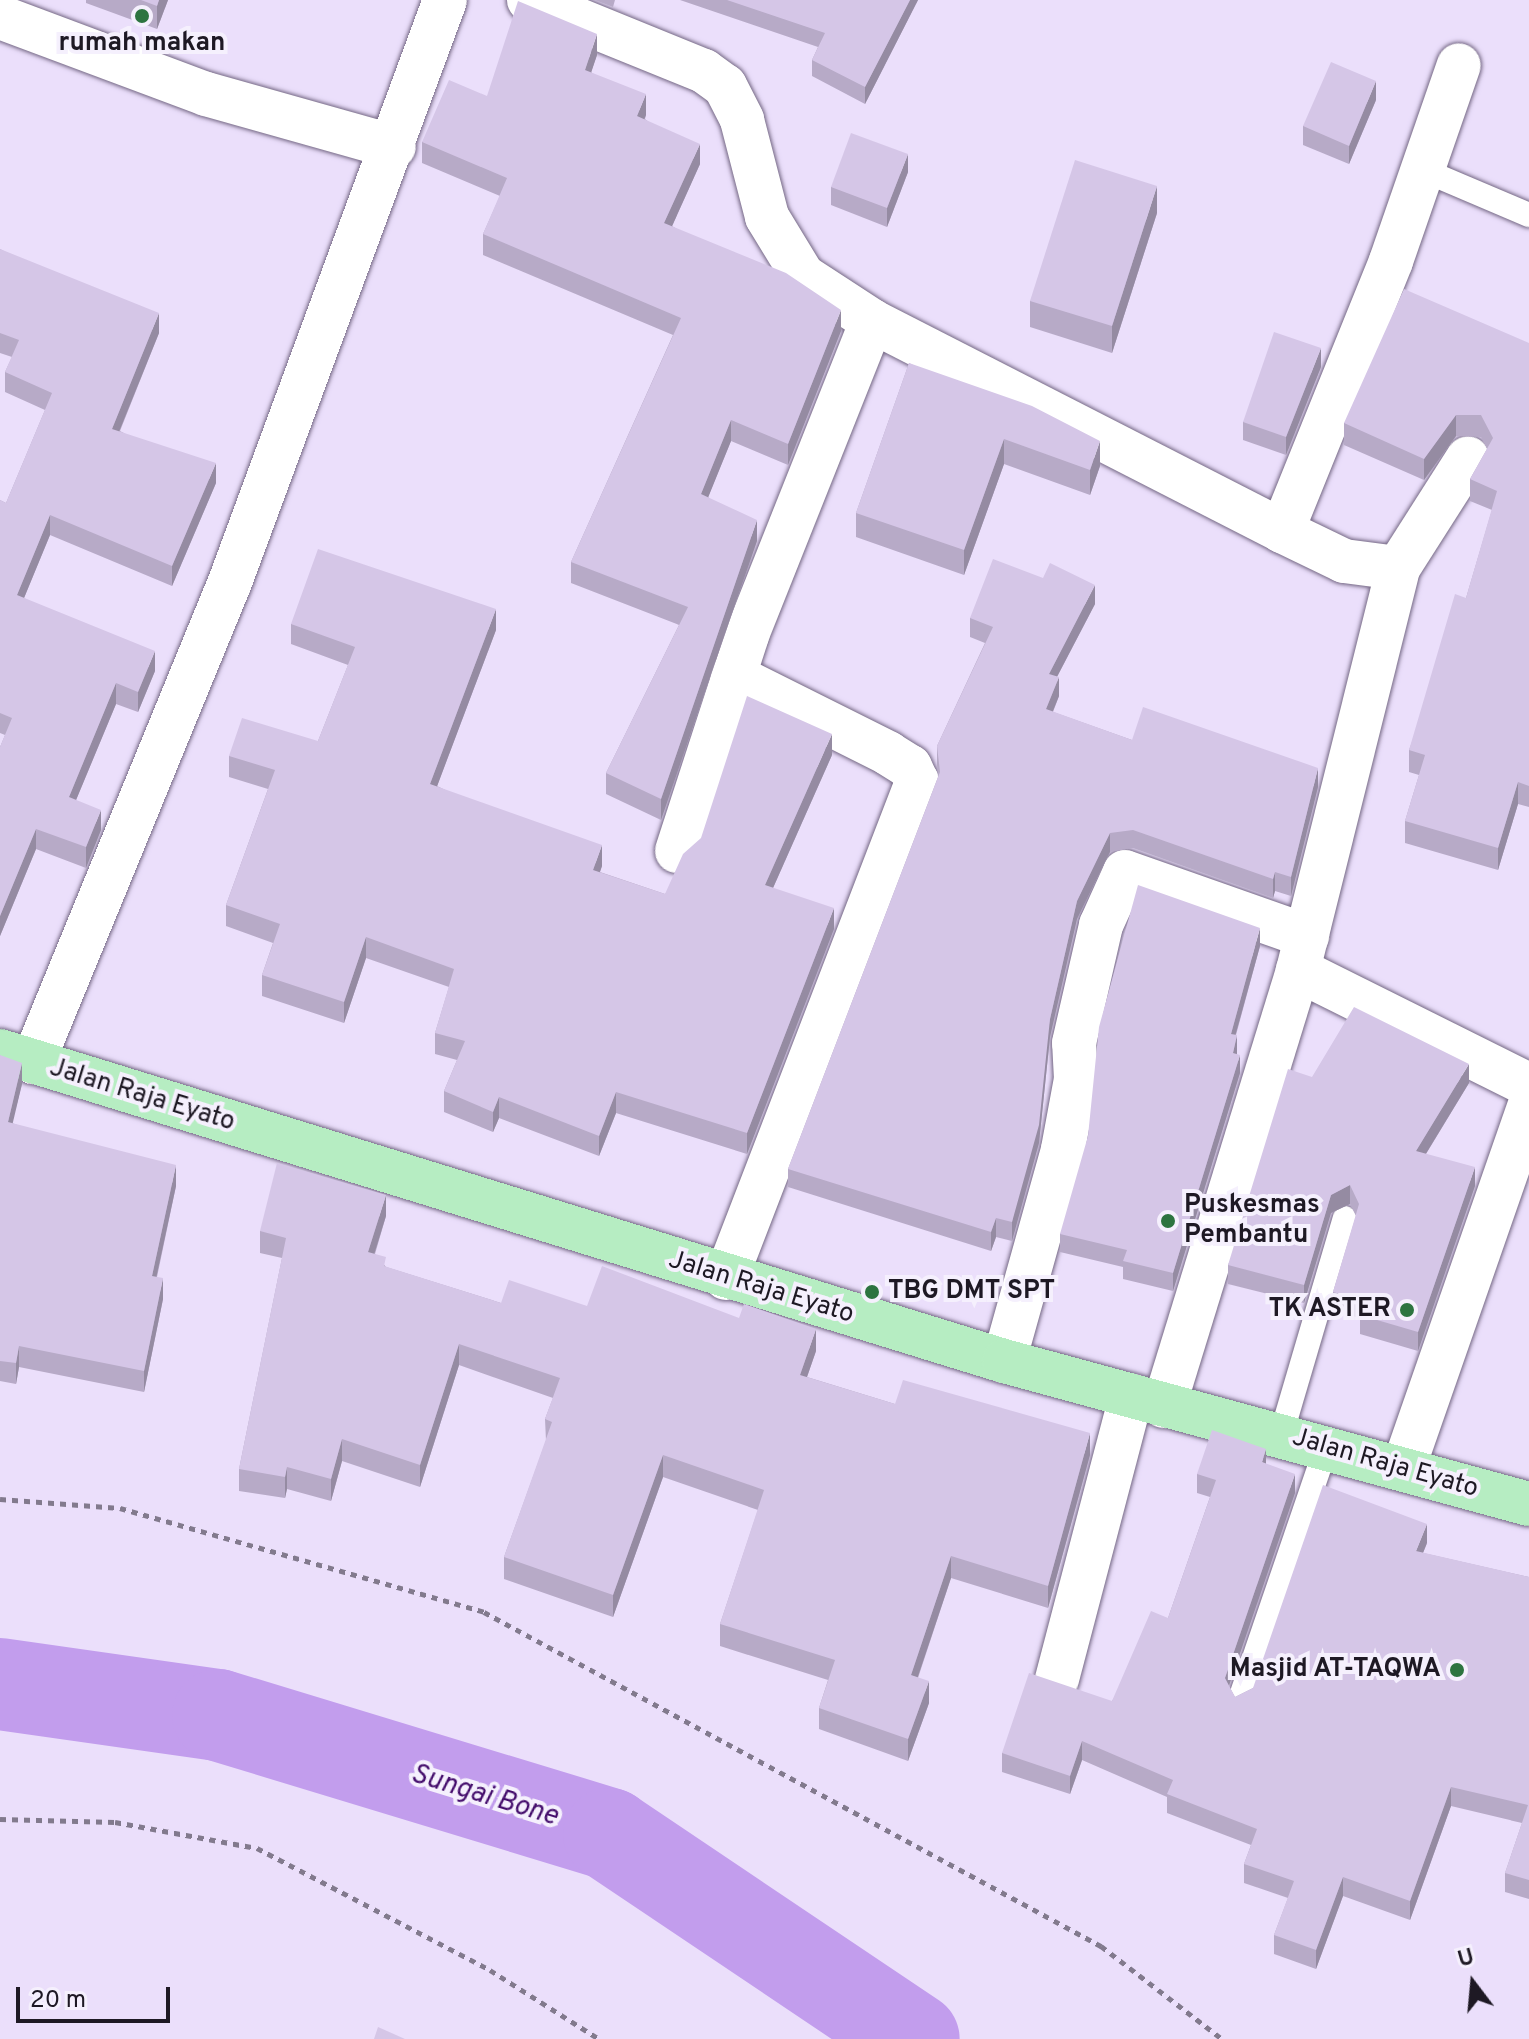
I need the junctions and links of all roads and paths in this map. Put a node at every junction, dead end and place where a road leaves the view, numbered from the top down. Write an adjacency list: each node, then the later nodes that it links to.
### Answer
1 (445, 0): 5 (street)
2 (529, 0): 8 (street)
3 (0, 17): 5 (street)
4 (1459, 65): 6 (street)
5 (394, 147): 15 (street)
6 (1423, 170): 7 (lane); 10 (street)
7 (1529, 215)
8 (872, 321): 10 (street); 12 (street)
9 (1468, 458): 11 (street)
10 (1282, 531): 11 (street)
11 (1398, 568): 14 (street)
12 (732, 675): 13 (street); 19 (street)
13 (677, 851)
14 (1302, 953): 16 (street); 20 (street); 21 (street)
15 (16, 1057): 19 (main road, Jalan Raja Eyato)
16 (1529, 1085)
17 (1529, 1107): 24 (street)
18 (1345, 1218): 22 (lane)
19 (726, 1278): 20 (main road, Jalan Raja Eyato)
20 (1004, 1361): 21 (main road, Jalan Raja Eyato)
21 (1147, 1401): 22 (main road, Jalan Raja Eyato); 27 (street)
22 (1281, 1435): 23 (main road, Jalan Raja Eyato)
23 (1326, 1448): 24 (main road, Jalan Raja Eyato); 28 (lane)
24 (1403, 1469): 26 (main road, Jalan Raja Eyato)
25 (0, 1499): 31 (path)
26 (1529, 1504)
27 (1057, 1679)
28 (1239, 1702)
29 (0, 1819): 30 (path)
30 (599, 2039)
31 (1222, 2039)

